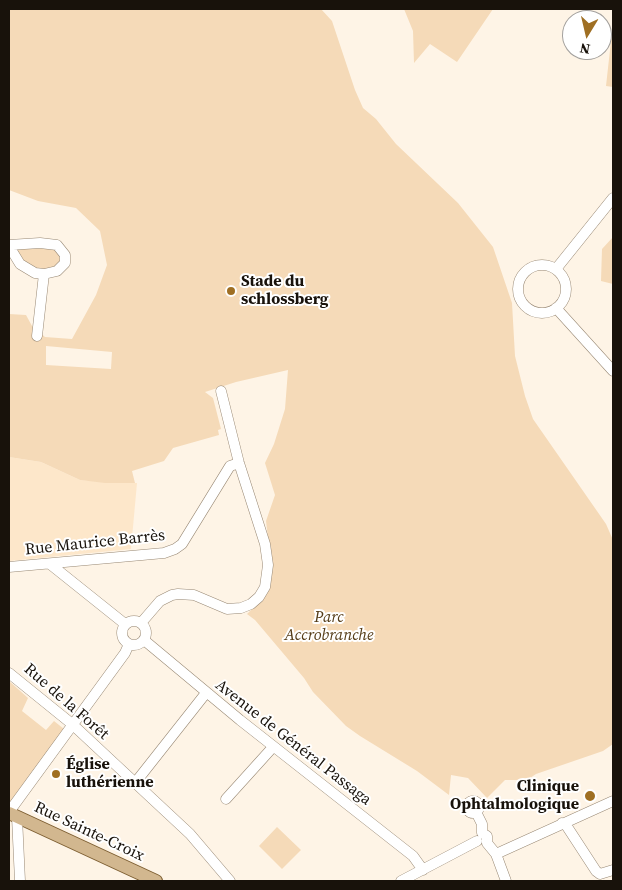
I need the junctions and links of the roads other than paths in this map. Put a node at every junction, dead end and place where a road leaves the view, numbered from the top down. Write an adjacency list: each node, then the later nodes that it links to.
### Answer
1 (613, 198): 3 (street)
2 (9, 245): 4 (street); 4 (street)
3 (556, 269): 5 (street); 5 (street)
4 (44, 274): 6 (street)
5 (556, 308): 7 (street)
6 (37, 336)
7 (613, 371)
8 (220, 391): 9 (street)
9 (235, 464): 10 (street, Rue Maurice Barrès); 12 (street)
10 (50, 564): 11 (street, Rue Maurice Barrès); 13 (street)
11 (9, 567)
12 (141, 623): 13 (street); 14 (street)
13 (125, 624): 15 (street)
14 (144, 640): 15 (street); 17 (street, Avenue de Général Passaga)
15 (129, 644): 18 (street)
16 (9, 673): 18 (street, Rue de la Forêt)
17 (206, 693): 19 (street, Avenue de Général Passaga); 20 (street)
18 (72, 724): 20 (street, Rue de la Forêt); 24 (street)
19 (273, 747): 21 (street); 28 (street, Avenue de Général Passaga)
20 (135, 783): 32 (street, Rue de la Forêt)
21 (226, 799)
22 (613, 801): 25 (street)
23 (476, 812): 26 (street)
24 (12, 814): 30 (street); 31 (main road, Rue Sainte-Croix)
25 (562, 823): 27 (street); 29 (street)
26 (482, 839): 27 (street); 28 (street)
27 (496, 854): 34 (street)
28 (423, 870): 33 (street)
29 (613, 870)
30 (20, 881)
31 (156, 881)
32 (230, 881)
33 (401, 881)
34 (506, 881)

